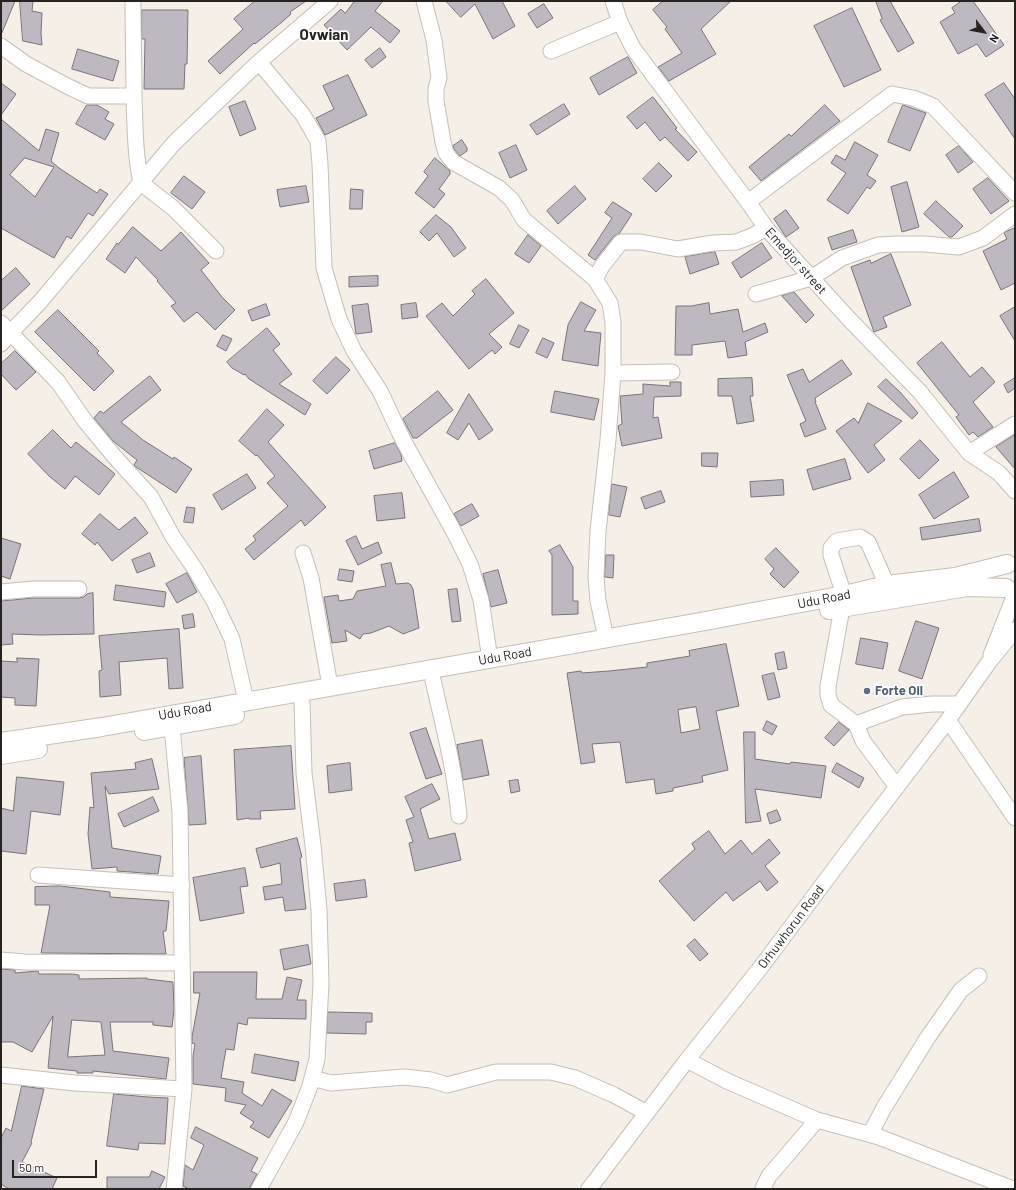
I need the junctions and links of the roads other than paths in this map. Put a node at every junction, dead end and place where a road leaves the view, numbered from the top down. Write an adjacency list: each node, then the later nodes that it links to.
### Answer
1 (133, 1): 9 (street)
2 (330, 1): 8 (street)
3 (424, 1): 17 (street)
4 (613, 1): 5 (street, Emedjor street)
5 (620, 22): 7 (street); 12 (street, Emedjor street)
6 (1, 46): 9 (street)
7 (550, 51)
8 (259, 62): 10 (street); 35 (street)
9 (134, 96): 10 (street)
10 (141, 182): 15 (street); 19 (street)
11 (1015, 193): 12 (street)
12 (748, 202): 14 (street, Emedjor street)
13 (1015, 214): 16 (street)
14 (766, 228): 16 (street, Emedjor street); 17 (street)
15 (216, 251)
16 (811, 278): 18 (street); 24 (street, Emedjor street)
17 (595, 279): 22 (street)
18 (756, 294)
19 (6, 327): 20 (street); 39 (street)
20 (1, 344)
21 (672, 372): 22 (street)
22 (613, 373): 34 (street)
23 (1015, 424): 24 (street)
24 (969, 453): 25 (street, Emedjor street)
25 (1015, 492)
26 (303, 553): 38 (street)
27 (1011, 560): 28 (main road, Udu Road); 31 (main road)
28 (887, 585): 32 (main road, Udu Road); 32 (street)
29 (78, 589): 30 (street)
30 (1, 592)
31 (1012, 594): 32 (main road, Udu Road); 36 (street, Orhuwhorun Road)
32 (843, 601): 34 (main road, Udu Road); 37 (main road, Udu Road); 43 (street)
33 (1015, 630): 36 (street, Orhuwhorun Road)
34 (606, 638): 35 (main road, Udu Road)
35 (490, 659): 38 (main road, Udu Road)
36 (989, 662): 41 (street, Orhuwhorun Road)
37 (432, 680): 40 (main road, Udu Road); 48 (street)
38 (330, 686): 39 (main road, Udu Road)
39 (246, 700): 45 (main road, Udu Road)
40 (302, 703): 44 (main road, Udu Road); 57 (street)
41 (959, 704): 42 (street, Orhuwhorun Road); 43 (street)
42 (948, 720): 47 (street, Orhuwhorun Road); 49 (street)
43 (856, 724): 47 (street)
44 (172, 727): 46 (main road, Udu Road); 51 (street)
45 (1, 742)
46 (1, 755)
47 (897, 787): 55 (street, Orhuwhorun Road)
48 (459, 816)
49 (1015, 818)
50 (38, 876): 51 (street)
51 (182, 885): 53 (street)
52 (1, 960): 53 (street)
53 (182, 964): 58 (street)
54 (979, 976): 61 (street)
55 (687, 1060): 59 (street, Orhuwhorun Road); 60 (street)
56 (1, 1076): 58 (street)
57 (312, 1078): 59 (street); 63 (street)
58 (184, 1088): 62 (street)
59 (647, 1113): 64 (street, Orhuwhorun Road)
60 (817, 1120): 61 (street); 65 (street)
61 (870, 1134): 66 (street)
62 (174, 1189)
63 (258, 1189)
64 (589, 1189)
65 (764, 1189)
66 (1013, 1189)

